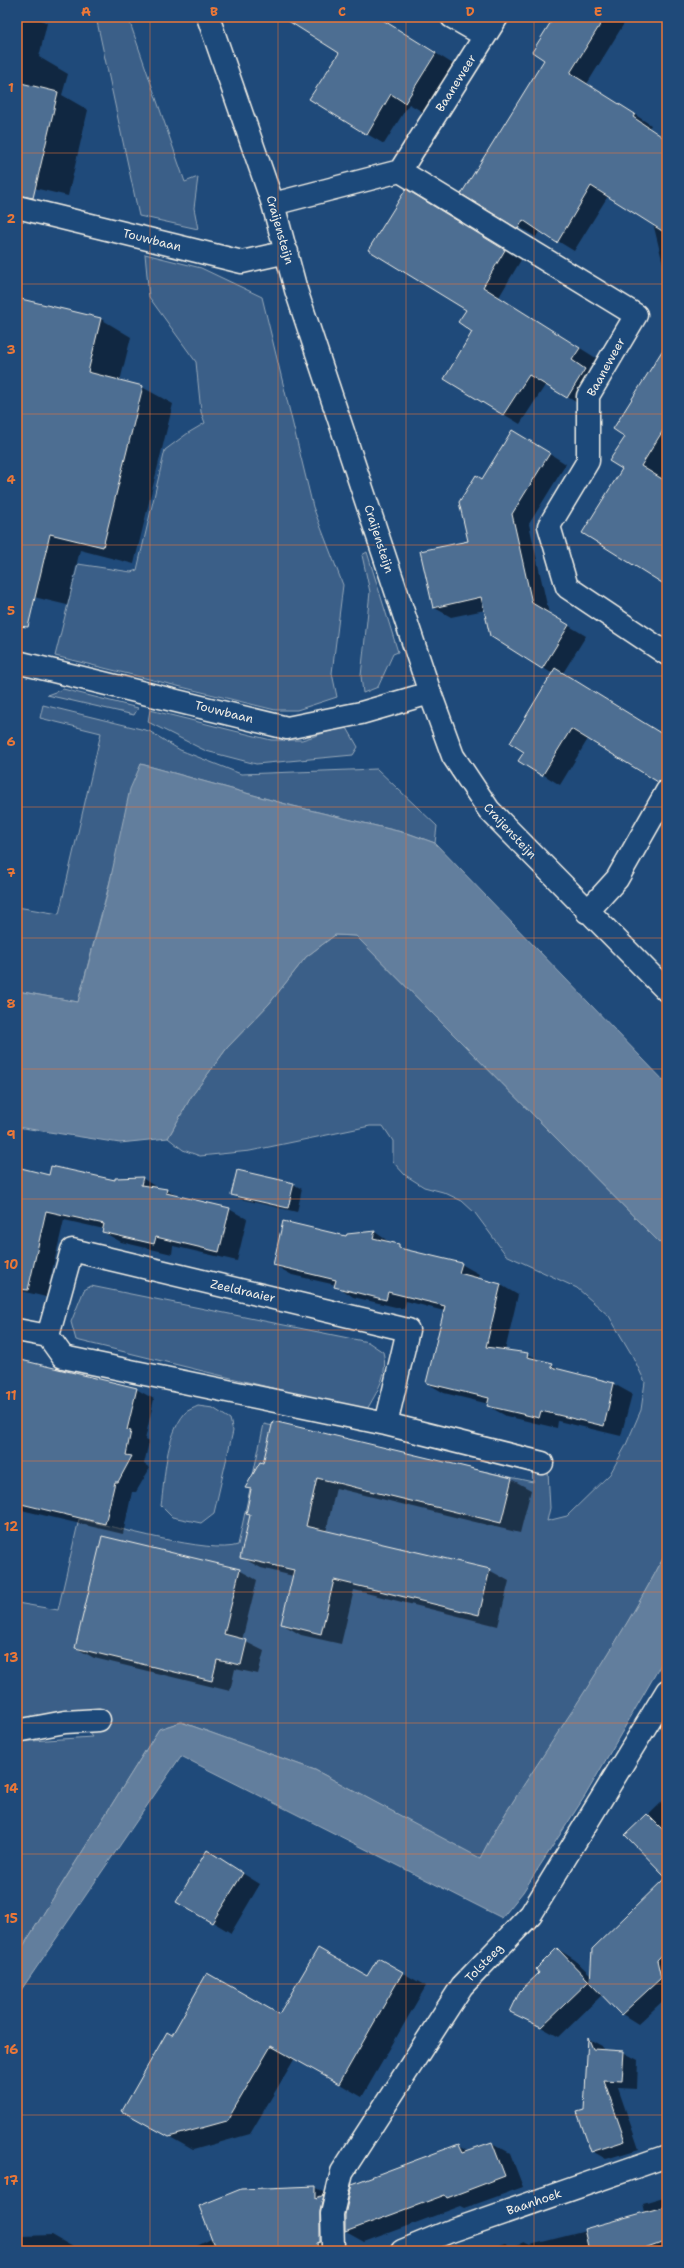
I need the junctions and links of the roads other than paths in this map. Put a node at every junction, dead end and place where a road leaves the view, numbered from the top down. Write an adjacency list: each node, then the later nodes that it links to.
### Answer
1 (208, 17): 6 (street, Craijensteijn)
2 (452, 17): 4 (street)
3 (497, 17): 4 (street, Baaneweer)
4 (485, 36): 5 (street, Baaneweer)
5 (400, 171): 6 (street); 9 (street, Baaneweer)
6 (273, 204): 8 (street, Craijensteijn)
7 (17, 207): 8 (street, Touwbaan)
8 (287, 252): 11 (street, Craijensteijn)
9 (667, 654)
10 (17, 664): 11 (street, Touwbaan)
11 (430, 693): 13 (street, Craijensteijn)
12 (667, 791): 13 (street)
13 (587, 912): 14 (street, Craijensteijn)
14 (667, 991)
15 (17, 1330): 16 (street)
16 (48, 1336): 17 (street); 17 (street, Zeeldraaier)
17 (386, 1424): 18 (street)
18 (542, 1463)
19 (667, 1691): 23 (street, Tolsteeg)
20 (99, 1720): 21 (street)
21 (17, 1731)
22 (667, 2156): 24 (street, Baanhoek)
23 (333, 2247)
24 (402, 2251)

